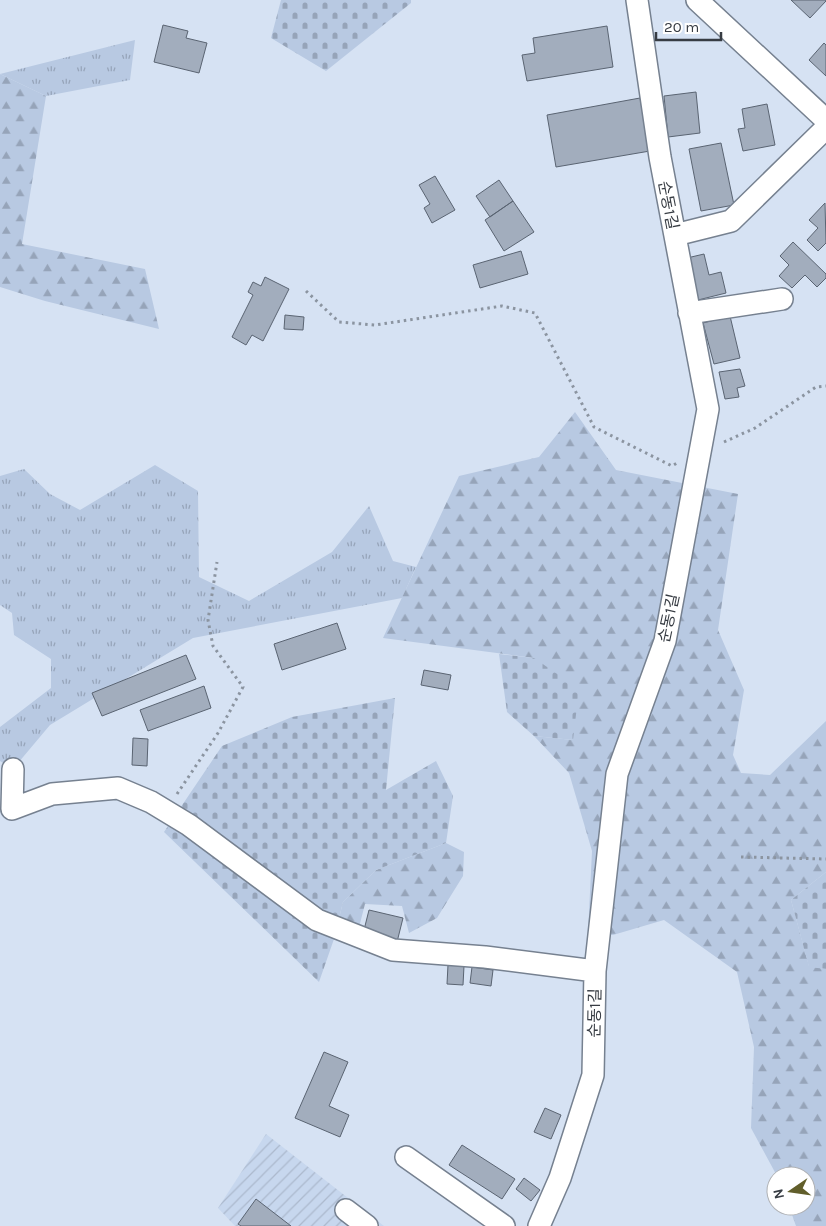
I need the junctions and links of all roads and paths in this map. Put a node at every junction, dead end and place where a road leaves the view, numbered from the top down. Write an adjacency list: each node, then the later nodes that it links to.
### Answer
1 (637, 0): 5 (street, 순동1길)
2 (697, 0): 3 (street)
3 (826, 120)
4 (826, 128): 5 (street)
5 (675, 235): 8 (street, 순동1길)
6 (306, 291): 10 (path)
7 (782, 299): 8 (street)
8 (689, 313): 10 (street, 순동1길)
9 (826, 386): 10 (path)
10 (700, 452): 16 (street, 순동1길)
11 (218, 562): 13 (path)
12 (13, 769): 13 (street)
13 (166, 811): 16 (street)
14 (741, 857): 15 (path)
15 (826, 859)
16 (595, 971): 21 (street, 순동1길)
17 (406, 1157): 20 (street)
18 (346, 1210): 19 (street)
19 (367, 1226)
20 (504, 1226)
21 (538, 1226)

